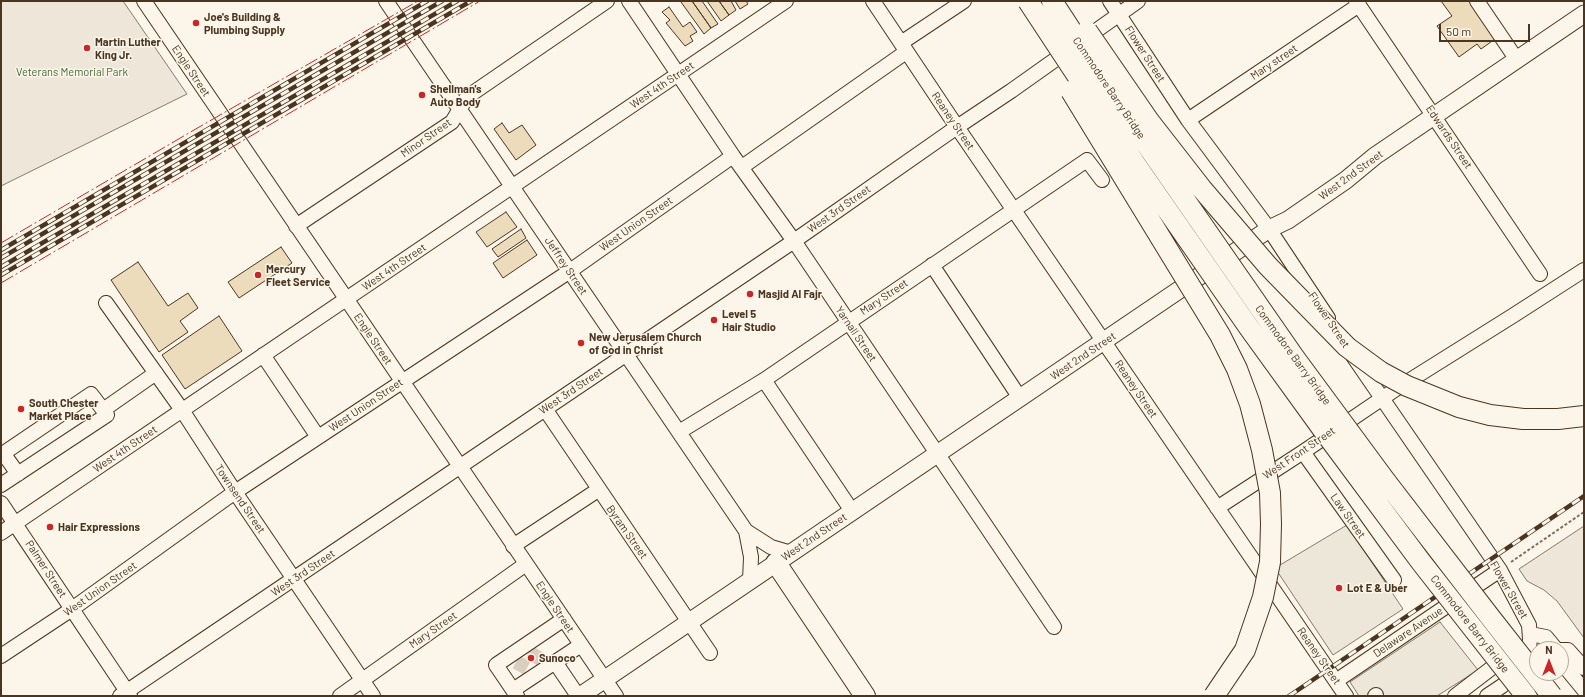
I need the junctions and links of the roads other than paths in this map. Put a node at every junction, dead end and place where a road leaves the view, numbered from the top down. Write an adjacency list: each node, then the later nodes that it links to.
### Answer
1 (144, 1): 30 (street, Engle Street)
2 (386, 1): 21 (street, Jeffrey Street)
3 (607, 1): 21 (street, Minor Street)
4 (629, 1): 20 (street, Yarnall Street)
5 (786, 1): 20 (street, West 4th Street)
6 (873, 1): 18 (street, Reaney Street)
7 (964, 1): 18 (street)
8 (1019, 1): 101 (highway, bridge)
9 (1028, 1): 104 (highway, Commodore Barry Bridge, bridge)
10 (1052, 1): 105 (highway, Commodore Barry Bridge, bridge)
11 (1066, 1): 51 (highway, bridge)
12 (1110, 1): 16 (street, Flower Street)
13 (1138, 1): 16 (street, West 3rd Street)
14 (1477, 1): 19 (street)
15 (1358, 3): 22 (street, Edwards Street); 23 (street, Mary street)
16 (1118, 14): 23 (street, Flower Street); 24 (street, West 3rd Street)
17 (1584, 14): 19 (main road, West 2nd Street)
18 (903, 48): 24 (street, Reaney Street); 26 (street)
19 (1517, 60): 22 (main road, West 2nd Street)
20 (678, 74): 25 (street, Yarnall Street); 28 (street, West 4th Street)
21 (460, 109): 28 (street, Jeffrey Street); 30 (street, Minor Street)
22 (1434, 116): 31 (main road, West 2nd Street); 36 (street, Edwards Street)
23 (1188, 120): 31 (street, Flower Street)
24 (957, 127): 29 (street, Reaney Street); 32 (street, West 3rd Street)
25 (733, 156): 26 (street, Yarnall Street); 35 (street, West Union Street)
26 (742, 167): 32 (street, Yarnall Street)
27 (1102, 180): 29 (street, Mary Street)
28 (512, 186): 35 (street, Jeffrey Street); 37 (street, West 4th Street)
29 (1014, 210): 33 (street, Mary Street); 40 (street, Reaney Street)
30 (296, 226): 37 (street, Engle Street)
31 (1269, 229): 40 (main road, West 2nd Street); 47 (street, Flower Street)
32 (794, 241): 39 (street, Yarnall Street); 41 (street, West 3rd Street)
33 (932, 266): 39 (street, Mary Street); 46 (street)
34 (1584, 270): 47 (street, West Front Street)
35 (570, 271): 41 (street, Jeffrey Street); 45 (street, West Union Street)
36 (1540, 274)
37 (346, 299): 42 (street, West 4th Street); 45 (street, Engle Street)
38 (106, 303): 43 (street, Townsend Street)
39 (848, 322): 44 (street, Mary Street); 56 (street, Yarnall Street)
40 (1104, 341): 46 (main road, West 2nd Street); 63 (street, Reaney Street)
41 (626, 354): 48 (street, West 3rd Street); 52 (street, Jeffrey Street)
42 (263, 355): 50 (street, West 4th Street); 53 (street)
43 (156, 373): 49 (street); 50 (street, Townsend Street)
44 (764, 380): 52 (street, Mary Street); 64 (street)
45 (402, 381): 53 (street, West Union Street); 57 (street, Engle Street)
46 (1020, 398): 56 (main road, West 2nd Street)
47 (1381, 398): 54 (street, West Front Street); 71 (street, Flower Street)
48 (544, 409): 57 (street, West 3rd Street); 60 (street, Byram Street)
49 (103, 410): 55 (street); 58 (street)
50 (182, 410): 61 (street, Townsend Street); 65 (street, West 4th Street)
51 (1584, 416)
52 (680, 432): 66 (street, Jeffrey Street)
53 (318, 437): 61 (street, West Union Street)
54 (1303, 452): 63 (street, West Front Street); 73 (street, Law Street)
55 (2, 454): 58 (street)
56 (937, 454): 64 (main road, West 2nd Street); 78 (street, Yarnall Street)
57 (460, 466): 68 (street, Engle Street); 72 (street, West 3rd Street)
58 (18, 474): 59 (street)
59 (1, 485)
60 (598, 490): 68 (street); 77 (street, Byram Street)
61 (235, 492): 72 (street, Townsend Street); 75 (street, West Union Street)
62 (1, 503): 65 (street, Palmer Street)
63 (1217, 508): 91 (street, Reaney Street)
64 (852, 511): 69 (main road, West 2nd Street)
65 (15, 523): 67 (street, West 4th Street); 75 (street, Palmer Street)
66 (746, 531): 69 (street); 74 (street)
67 (1, 533)
68 (514, 546): 70 (street, Engle Street)
69 (784, 558): 74 (main road, West 2nd Street); 100 (highway)
70 (526, 564): 76 (street, Engle Street); 90 (street, Mary Street)
71 (1500, 570): 79 (street, Flower Street); 91 (street, Delaware Avenue)
72 (294, 579): 90 (street, Townsend Street); 94 (street, West 3rd Street)
73 (1394, 580)
74 (750, 581): 77 (main road, West 2nd Street)
75 (72, 609): 84 (street, West Union Street); 94 (street, Palmer Street)
76 (564, 619): 81 (street, Engle Street); 86 (street)
77 (690, 622): 83 (street, Byram Street); 89 (main road, West 2nd Street)
78 (1054, 627)
79 (1529, 641): 80 (street); 95 (street); 103 (street)
80 (1549, 641)
81 (581, 645): 85 (street); 89 (street, Engle Street)
82 (1569, 651): 87 (street)
83 (710, 653)
84 (1, 656)
85 (549, 662): 86 (street); 98 (street)
86 (522, 665): 93 (street); 93 (street)
87 (1584, 668)
88 (1569, 672): 92 (street)
89 (604, 680): 98 (main road, West 2nd Street); 99 (street, Engle Street)
90 (362, 681): 96 (street, Mary Street); 97 (street, Townsend Street)
91 (1336, 681): 102 (street, Reaney Street)
92 (1584, 690)
93 (515, 693)
94 (126, 694)
95 (1459, 695)
96 (340, 696)
97 (373, 696)
98 (579, 696)
99 (616, 696)
100 (865, 696)
101 (1214, 696)
102 (1346, 696)
103 (1487, 696)
104 (1526, 696)
105 (1552, 696)

